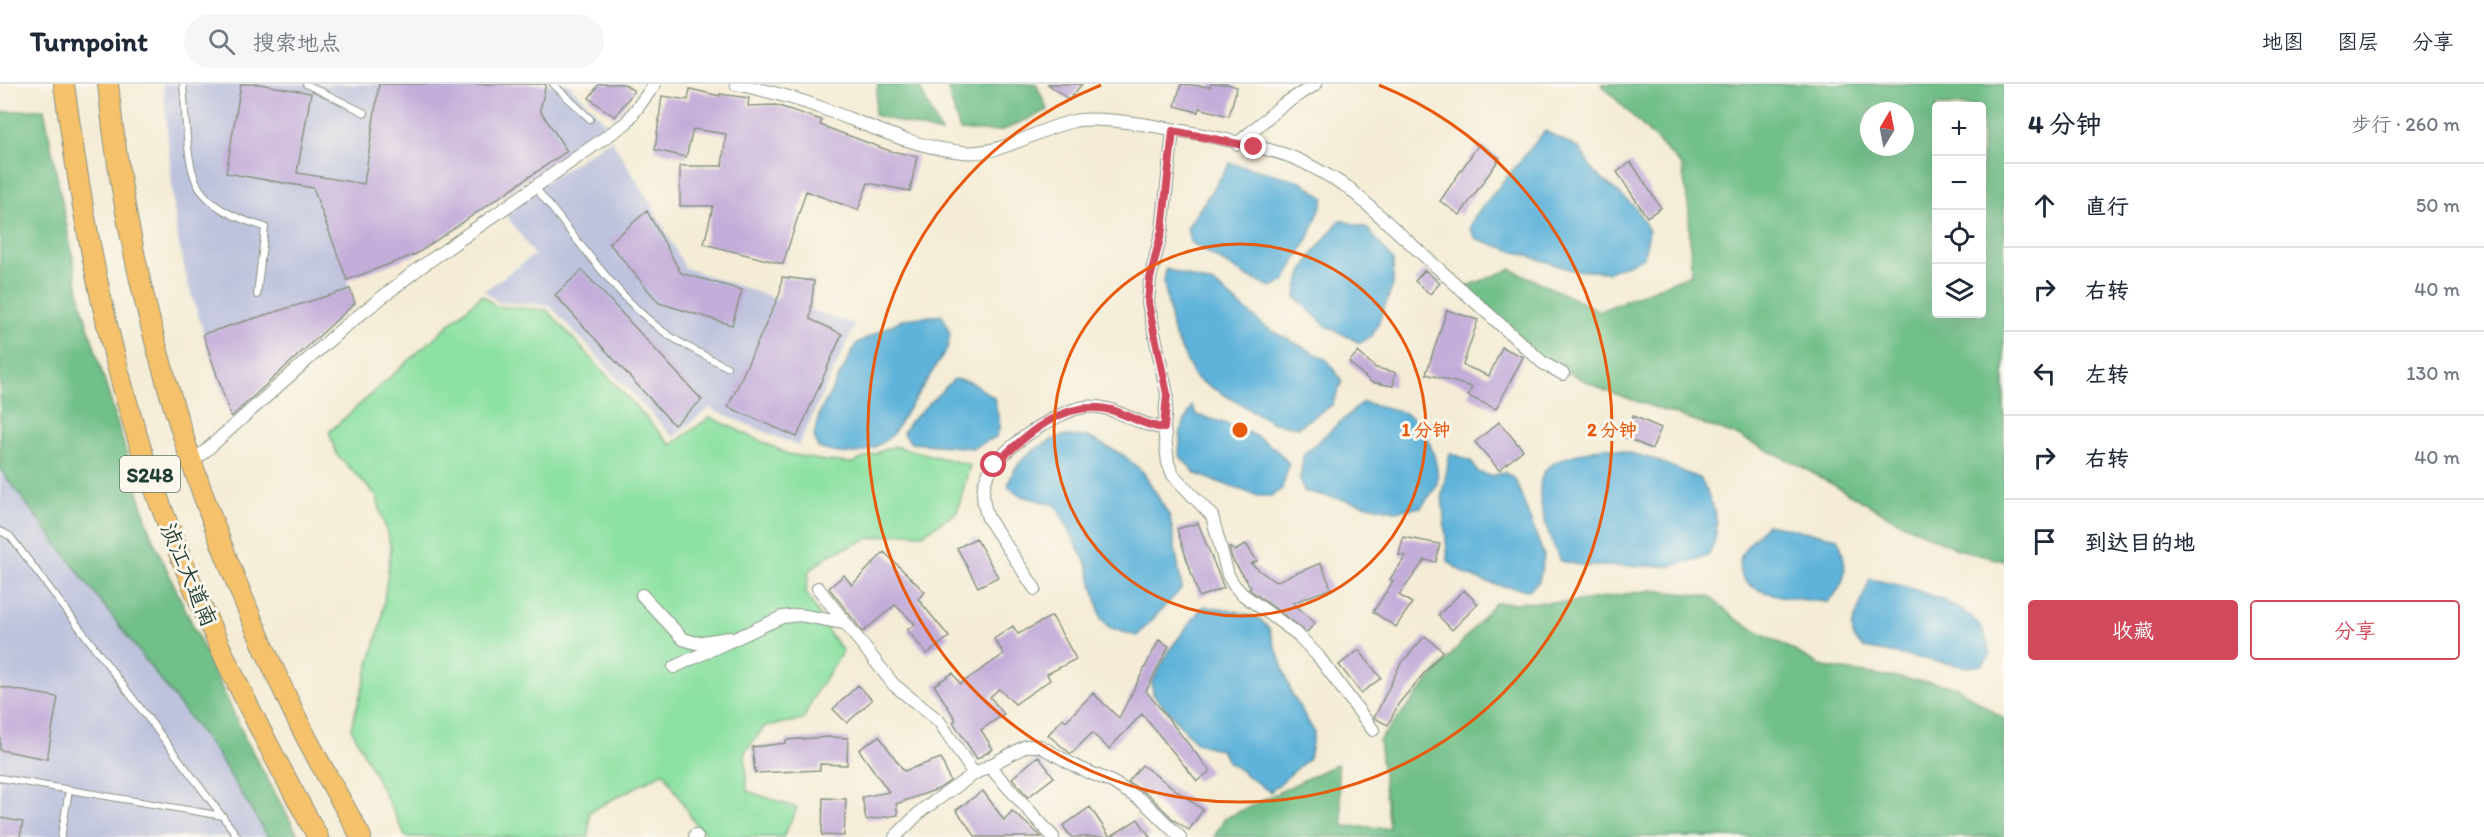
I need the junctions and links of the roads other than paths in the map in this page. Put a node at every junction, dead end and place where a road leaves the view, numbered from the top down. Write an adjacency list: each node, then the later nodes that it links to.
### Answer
1 (64, 84): 35 (main road, 浈江大道南 / S248)
2 (108, 84): 19 (main road, 浈江大道南 / S248)
3 (183, 84): 15 (lane)
4 (306, 84): 9 (lane)
5 (553, 84): 11 (lane)
6 (655, 84): 14 (street)
7 (736, 84): 12 (street)
8 (1316, 84): 13 (street)
9 (319, 87): 10 (lane)
10 (364, 113)
11 (590, 119)
12 (1173, 131): 13 (street); 18 (street)
13 (1237, 144): 17 (street)
14 (534, 185): 16 (lane); 19 (street)
15 (257, 295)
16 (727, 367)
17 (1563, 374)
18 (1164, 428): 22 (street); 27 (street)
19 (193, 462): 36 (main road, 浈江大道南 / S248)
20 (0, 531): 32 (lane)
21 (818, 588): 24 (street)
22 (1035, 589)
23 (642, 595): 25 (street)
24 (844, 623): 25 (street); 29 (street)
25 (743, 636): 26 (street)
26 (674, 667)
27 (1373, 730)
28 (989, 766): 29 (street); 38 (street); 39 (street)
29 (974, 774): 37 (street)
30 (0, 778): 31 (lane)
31 (69, 790): 32 (lane); 33 (lane)
32 (223, 816): 34 (lane)
33 (61, 837)
34 (238, 837)
35 (318, 837)
36 (361, 837)
37 (895, 837)
38 (1053, 837)
39 (1180, 837)

